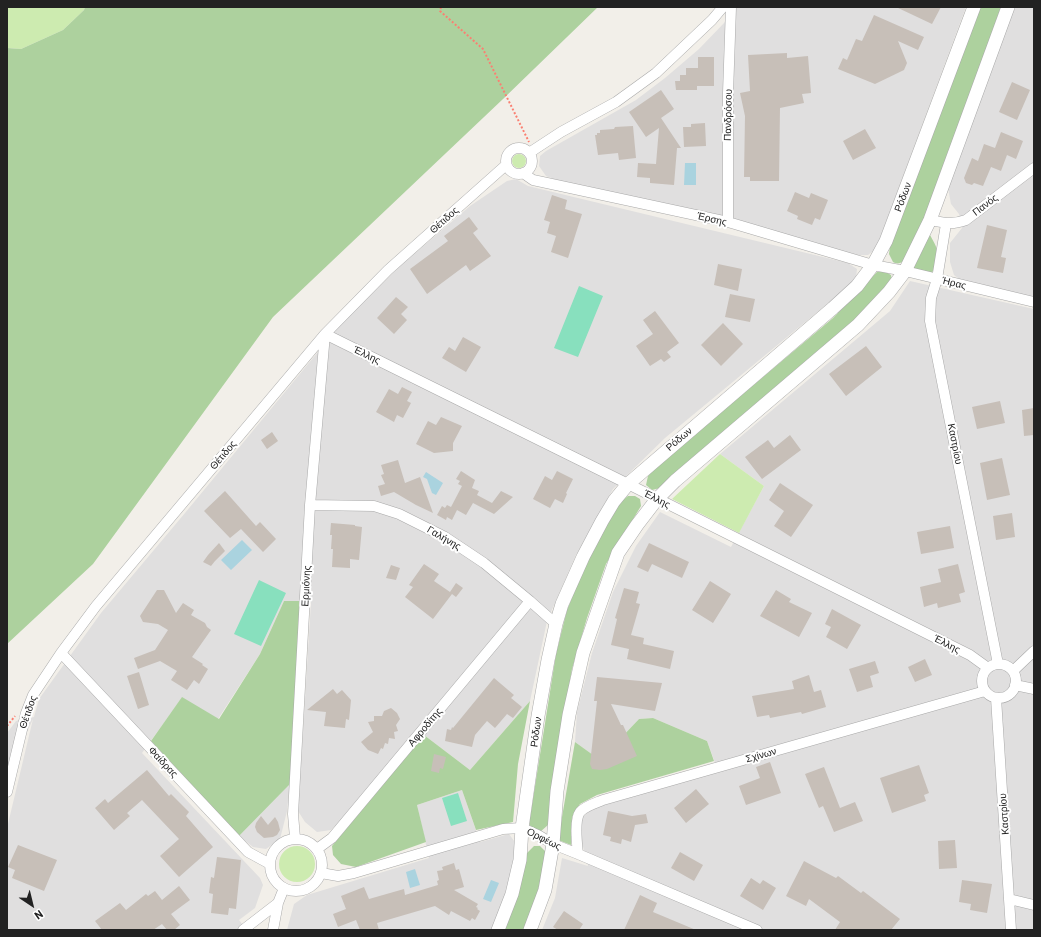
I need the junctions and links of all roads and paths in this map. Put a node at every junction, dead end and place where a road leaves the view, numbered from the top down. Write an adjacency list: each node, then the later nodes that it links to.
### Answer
1 (441, 7): 6 (path)
2 (723, 7): 6 (street)
3 (730, 7): 13 (street, Πανδρόσου)
4 (974, 7): 15 (street, Ρόδων)
5 (1008, 7): 12 (street)
6 (531, 151): 7 (street); 8 (street)
7 (506, 165): 10 (street); 19 (street, Θέτιδος)
8 (531, 165): 10 (street); 11 (street)
9 (1034, 168): 14 (street, Πανός)
10 (523, 173): 11 (street, Έρσης)
11 (548, 183): 13 (street, Έρσης)
12 (930, 220): 14 (street, Πανός); 16 (street)
13 (728, 222): 15 (street, Έρσης)
14 (946, 224): 17 (street, Καστρίου)
15 (873, 265): 16 (street, Ήρας); 20 (street, Ρόδων)
16 (906, 271): 17 (street, Ήρας); 21 (street)
17 (937, 279): 18 (street, Ήρας); 27 (street, Καστρίου)
18 (1034, 302)
19 (324, 334): 20 (street, Έλλης); 22 (street, Ερμιόνης); 26 (street, Θέτιδος)
20 (628, 484): 21 (street, Έλλης); 24 (street, Ρόδων)
21 (657, 499): 28 (street, Έλλης); 37 (street)
22 (310, 505): 23 (street, Γαλήνης); 36 (street, Ερμιόνης)
23 (530, 601): 24 (street, Γαλήνης); 38 (street, Αφροδίτης)
24 (556, 624): 35 (street, Ρόδων)
25 (1034, 651): 29 (street)
26 (61, 653): 34 (street, Θέτιδος); 40 (street, Φαίδρας)
27 (998, 664): 28 (street); 29 (street)
28 (988, 668): 32 (street)
29 (1013, 670): 30 (street)
30 (1016, 685): 31 (street); 33 (street)
31 (1034, 689)
32 (985, 691): 33 (street); 39 (street, Σχίνων)
33 (996, 698): 43 (street, Καστρίου)
34 (7, 792)
35 (522, 828): 37 (street, Ορφέως); 41 (street, Ορφέως); 49 (street, Ρόδων)
36 (295, 838): 38 (street); 40 (street)
37 (553, 844): 39 (street, Ορφέως); 50 (street)
38 (317, 849): 41 (street)
39 (578, 854): 46 (street, Ορφέως)
40 (270, 864): 42 (street)
41 (321, 873): 42 (street)
42 (284, 888): 44 (street)
43 (1009, 899): 45 (street); 51 (street, Καστρίου)
44 (278, 903): 47 (street); 48 (street)
45 (1034, 905)
46 (753, 929)
47 (243, 930)
48 (273, 930)
49 (498, 930)
50 (530, 930)
51 (1010, 930)

